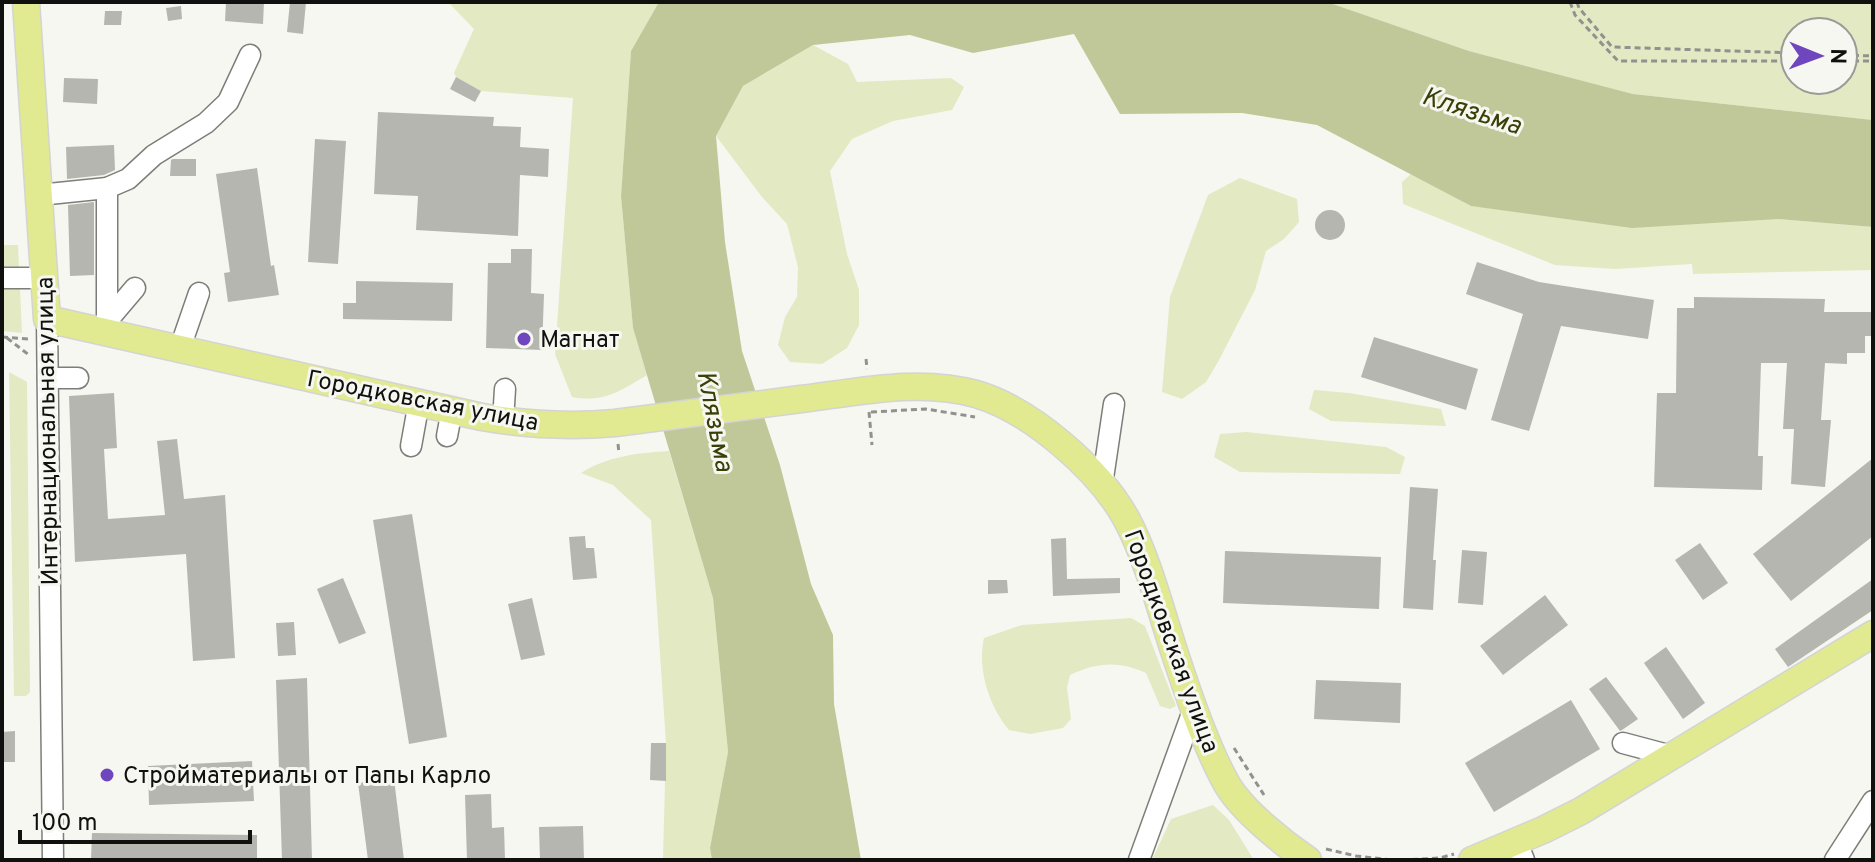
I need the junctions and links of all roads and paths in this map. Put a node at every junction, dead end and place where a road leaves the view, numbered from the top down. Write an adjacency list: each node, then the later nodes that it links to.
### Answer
1 (26, 2): 8 (main road, Интернациональная улица)
2 (1570, 2): 6 (path)
3 (1577, 2): 4 (path)
4 (1779, 52)
5 (250, 55): 7 (street)
6 (1779, 61)
7 (107, 188): 8 (street); 14 (street)
8 (39, 195): 10 (main road, Интернациональная улица)
9 (2, 278): 10 (street)
10 (44, 278): 13 (main road, Интернациональная улица)
11 (135, 288): 14 (street)
12 (199, 293): 16 (street)
13 (47, 319): 14 (main road, Городковская улица); 17 (street, Интернациональная улица)
14 (107, 327): 16 (main road, Городковская улица)
15 (4, 337): 15 (path)
16 (180, 348): 20 (main road, Городковская улица)
17 (48, 378): 18 (street); 38 (street, Интернациональная улица)
18 (78, 378)
19 (505, 389): 24 (street)
20 (419, 402): 22 (main road, Городковская улица); 28 (street)
21 (1114, 404): 30 (street)
22 (452, 410): 24 (main road, Городковская улица); 26 (street)
23 (983, 420): 27 (path)
24 (503, 421): 25 (main road, Городковская улица)
25 (616, 431): 29 (path); 30 (main road, Городковская улица)
26 (447, 436)
27 (872, 445)
28 (411, 446)
29 (619, 453)
30 (1102, 485): 32 (main road, Городковская улица)
31 (1873, 634): 34 (main road)
32 (1194, 708): 39 (street); 40 (main road, Городковская улица)
33 (1623, 743): 34 (street)
34 (1672, 756): 36 (main road)
35 (1873, 801): 41 (street)
36 (1520, 851): 37 (main road)
37 (1482, 858)
38 (53, 860)
39 (1139, 860)
40 (1308, 860)
41 (1835, 860)

